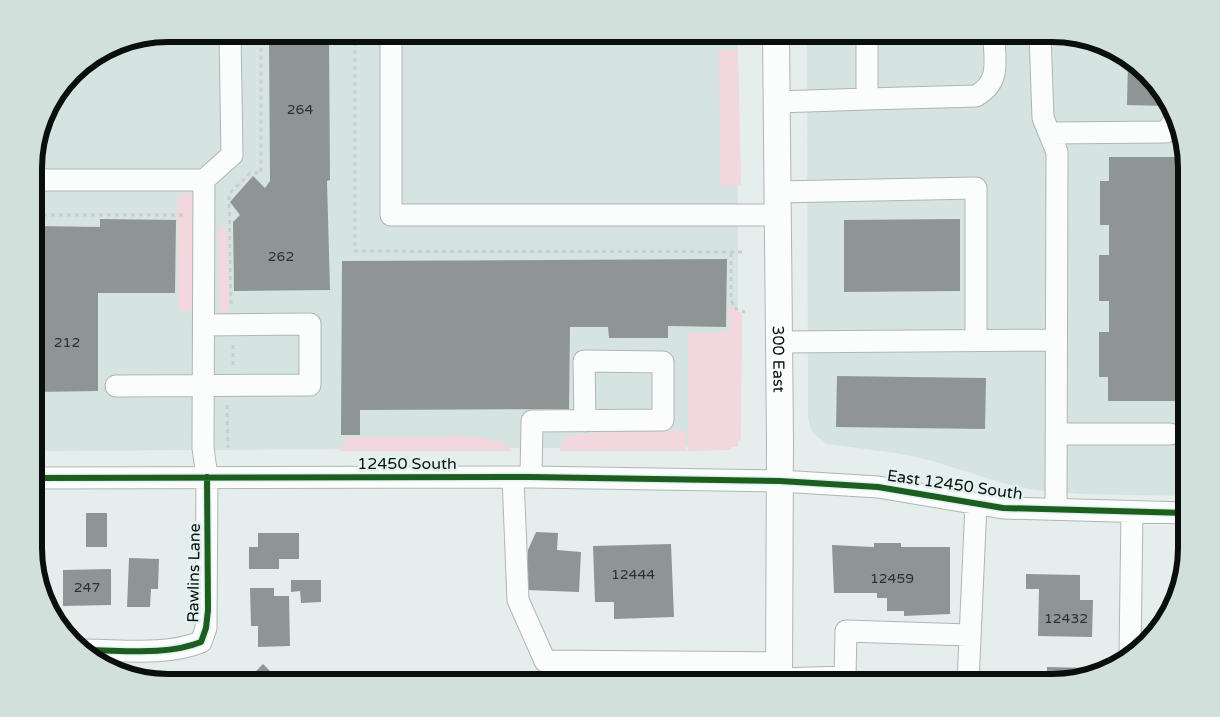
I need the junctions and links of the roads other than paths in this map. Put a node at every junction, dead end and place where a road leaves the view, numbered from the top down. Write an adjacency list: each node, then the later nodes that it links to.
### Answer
1 (230, 43): 12 (street)
2 (391, 43): 13 (street)
3 (776, 43): 8 (main road, 300 East)
4 (867, 43): 7 (street)
5 (994, 43): 7 (street)
6 (1040, 43): 10 (street)
7 (867, 100): 8 (street)
8 (776, 102): 13 (main road, 300 East)
9 (1170, 126): 10 (street)
10 (1049, 133): 16 (street)
11 (42, 180): 12 (street)
12 (204, 180): 14 (street)
13 (777, 203): 15 (street); 17 (main road, 300 East)
14 (204, 325): 19 (street); 19 (street)
15 (976, 339): 16 (street); 17 (street)
16 (1056, 340): 21 (street)
17 (779, 342): 26 (main road, 300 East)
18 (116, 386): 19 (street)
19 (204, 386): 23 (street)
20 (585, 421): 20 (street); 24 (street)
21 (1056, 434): 22 (street); 28 (street)
22 (1170, 434)
23 (208, 477): 24 (street, 12450 South); 25 (street, 12450 South); 33 (street, Rawlins Lane)
24 (522, 477): 26 (street, 12450 South); 34 (street)
25 (42, 478)
26 (780, 481): 27 (street, East 12450 South); 35 (main road, 300 East)
27 (976, 504): 28 (street, East 12450 South); 31 (street)
28 (1056, 509): 29 (street, East 12450 South)
29 (1132, 512): 30 (street, East 12450 South); 32 (street)
30 (1177, 513)
31 (969, 635): 36 (street); 37 (street)
32 (1130, 646)
33 (95, 650)
34 (762, 674)
35 (779, 674)
36 (845, 674)
37 (968, 674)

